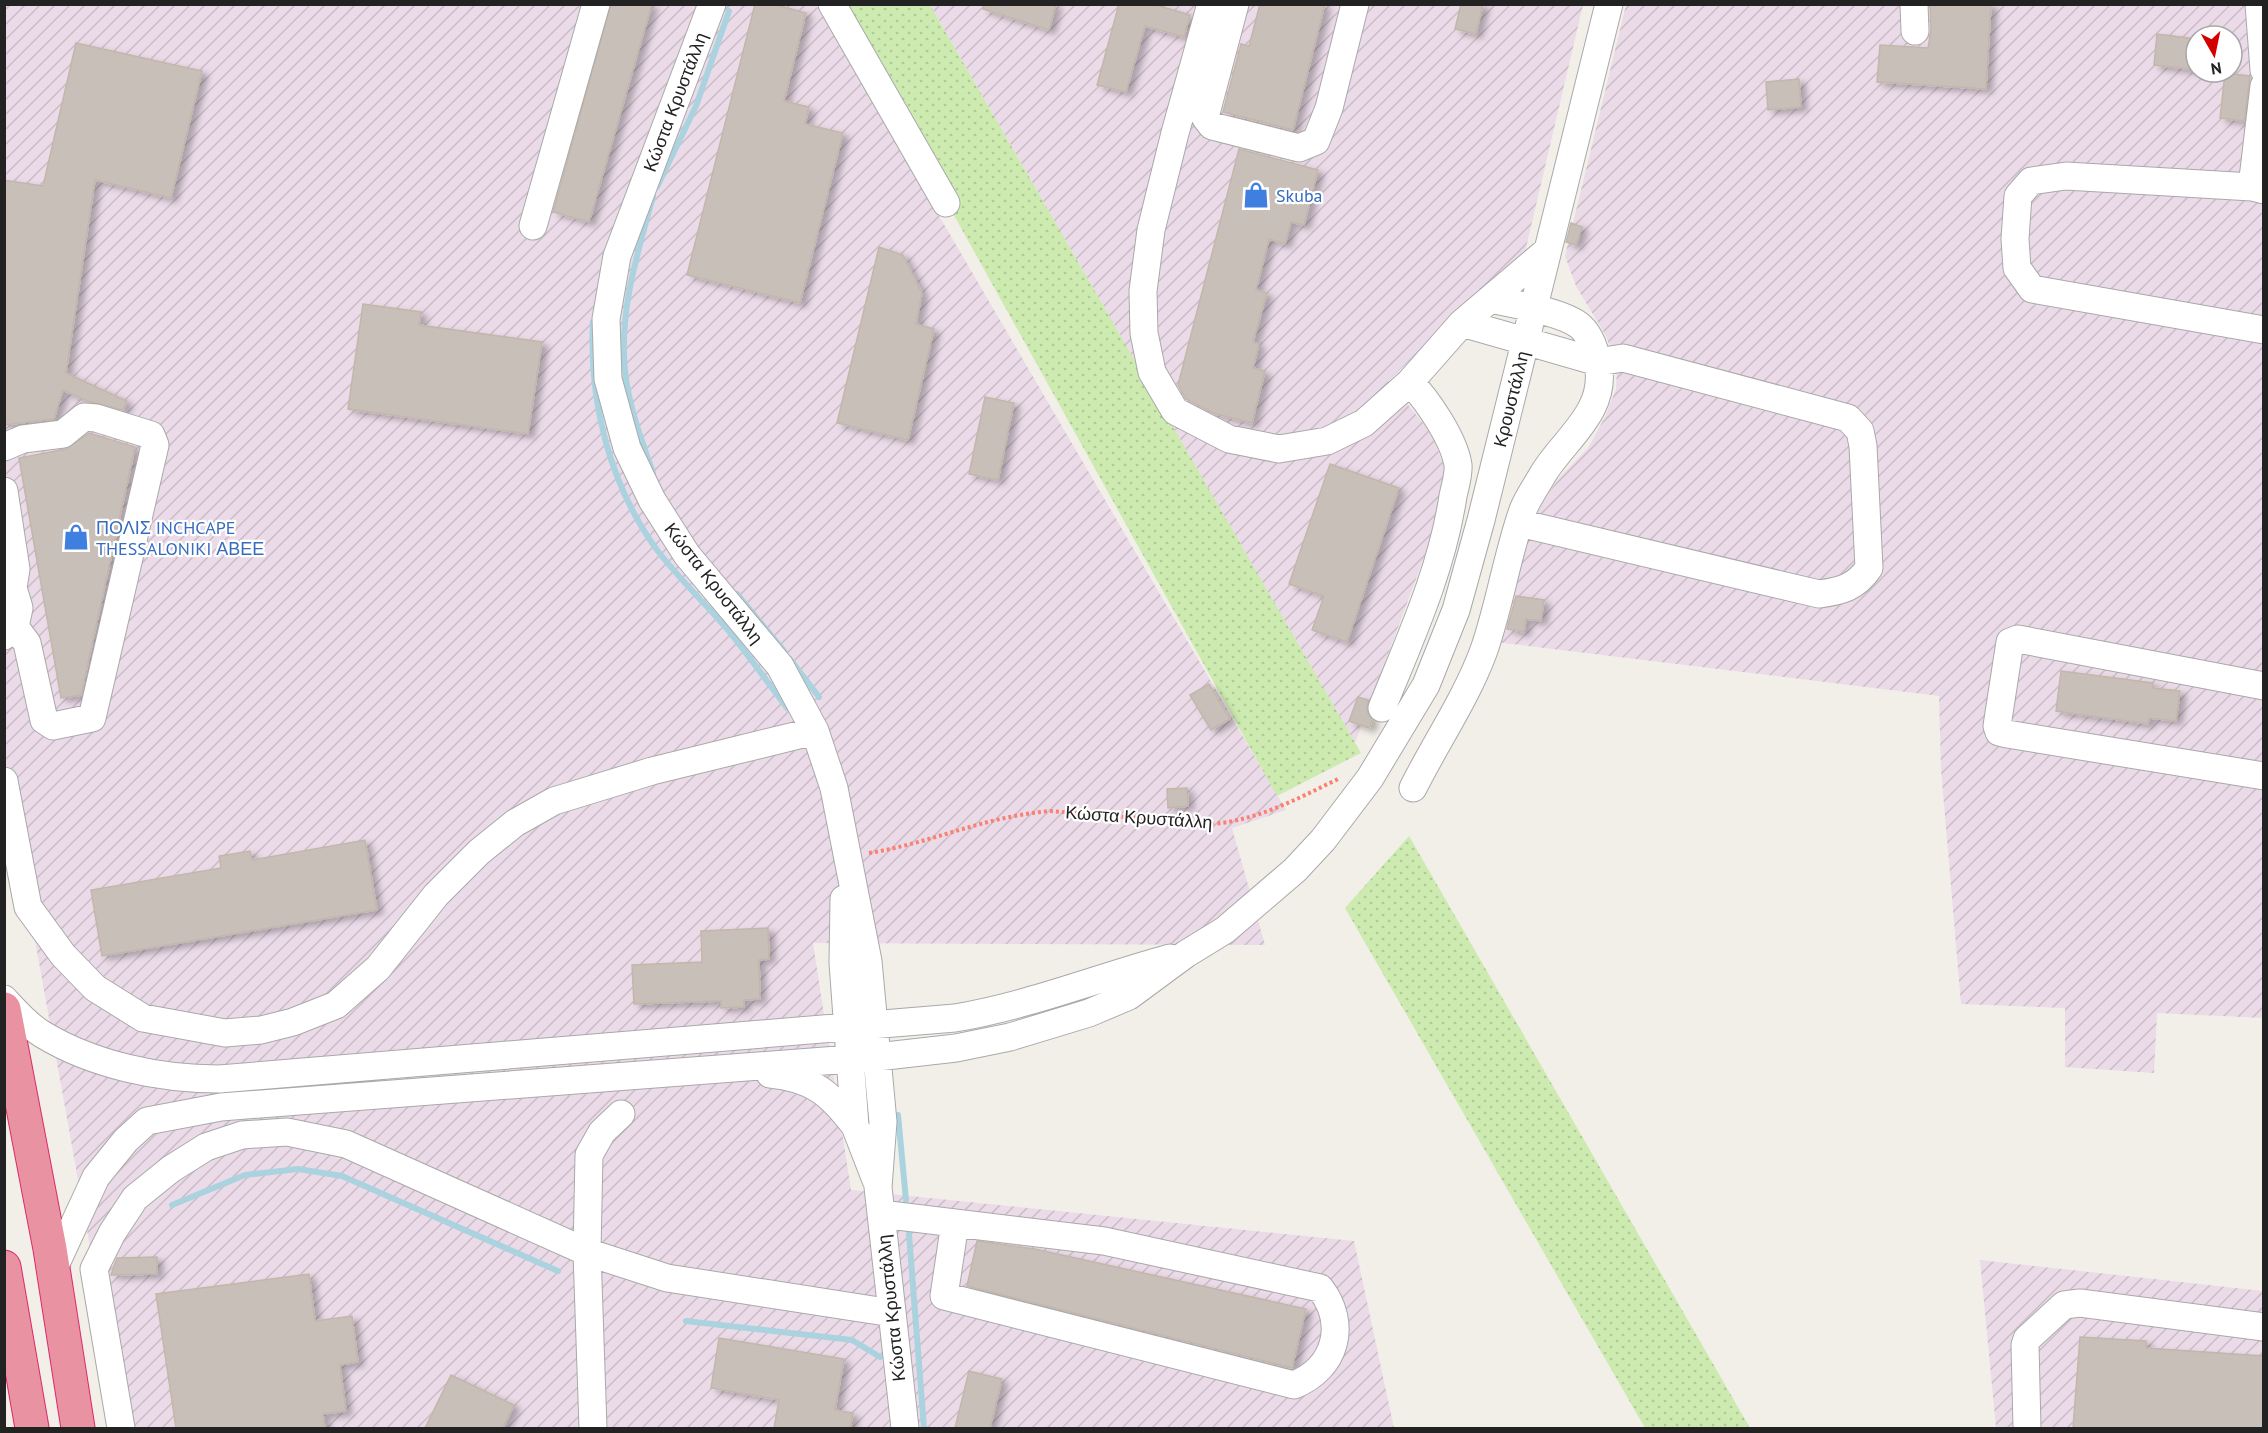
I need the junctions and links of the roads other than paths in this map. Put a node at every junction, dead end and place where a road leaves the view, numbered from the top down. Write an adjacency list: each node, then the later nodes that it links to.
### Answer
1 (596, 4): 15 (street)
2 (832, 4): 14 (street)
3 (1211, 4): 23 (street)
4 (1235, 4): 5 (street)
5 (1354, 4)
6 (1609, 4): 16 (street, Κρουστάλλη)
7 (1914, 4): 10 (street)
8 (2259, 4): 11 (street)
9 (712, 5): 31 (street, Κώστα Κρυστάλλη)
10 (1915, 32)
11 (2264, 70)
12 (2264, 86): 13 (street)
13 (2258, 188): 20 (street)
14 (946, 203)
15 (533, 226)
16 (1548, 250): 17 (street); 18 (street, Κρουστάλλη)
17 (1490, 299): 18 (street); 19 (street)
18 (1534, 308): 21 (street, Κρουστάλλη); 22 (street)
19 (1462, 323): 21 (street); 23 (street)
20 (2264, 330)
21 (1525, 341): 22 (street); 36 (street, Κρουστάλλη)
22 (1598, 362): 26 (street); 26 (street)
23 (1410, 382): 30 (street)
24 (4, 447): 28 (street)
25 (4, 491): 27 (street)
26 (1519, 523): 34 (street)
27 (9, 584): 28 (street)
28 (10, 631)
29 (2264, 686): 32 (street)
30 (1382, 708)
31 (815, 731): 33 (street); 35 (street, Κώστα Κρυστάλλη)
32 (2264, 776)
33 (4, 781)
34 (1413, 788)
35 (845, 850): 39 (street, Κώστα Κρυστάλλη); 40 (street, Κώστα Κρυστάλλη)
36 (1186, 954): 39 (street); 41 (street)
37 (4, 999): 40 (street)
38 (4, 1009): 51 (highway)
39 (875, 1026): 40 (street); 41 (street, Κώστα Κρυστάλλη)
40 (847, 1028): 42 (street, Κώστα Κρυστάλλη)
41 (877, 1057): 42 (street); 46 (street, Κώστα Κρυστάλλη)
42 (849, 1058): 43 (street); 45 (street, Κώστα Κρυστάλλη)
43 (706, 1068): 45 (street); 51 (street)
44 (621, 1114): 49 (street)
45 (855, 1126): 46 (street, Κώστα Κρυστάλλη)
46 (878, 1186): 47 (street, Κώστα Κρυστάλλη)
47 (881, 1214): 48 (street); 52 (street, Κώστα Κρυστάλλη)
48 (955, 1223): 48 (street)
49 (586, 1252): 52 (street); 56 (street); 57 (street)
50 (4, 1267): 54 (highway)
51 (53, 1270): 55 (highway)
52 (892, 1313): 58 (street, Κώστα Κρυστάλλη)
53 (2264, 1327): 59 (street)
54 (32, 1428)
55 (78, 1428)
56 (121, 1428)
57 (593, 1428)
58 (905, 1428)
59 (2027, 1428)

